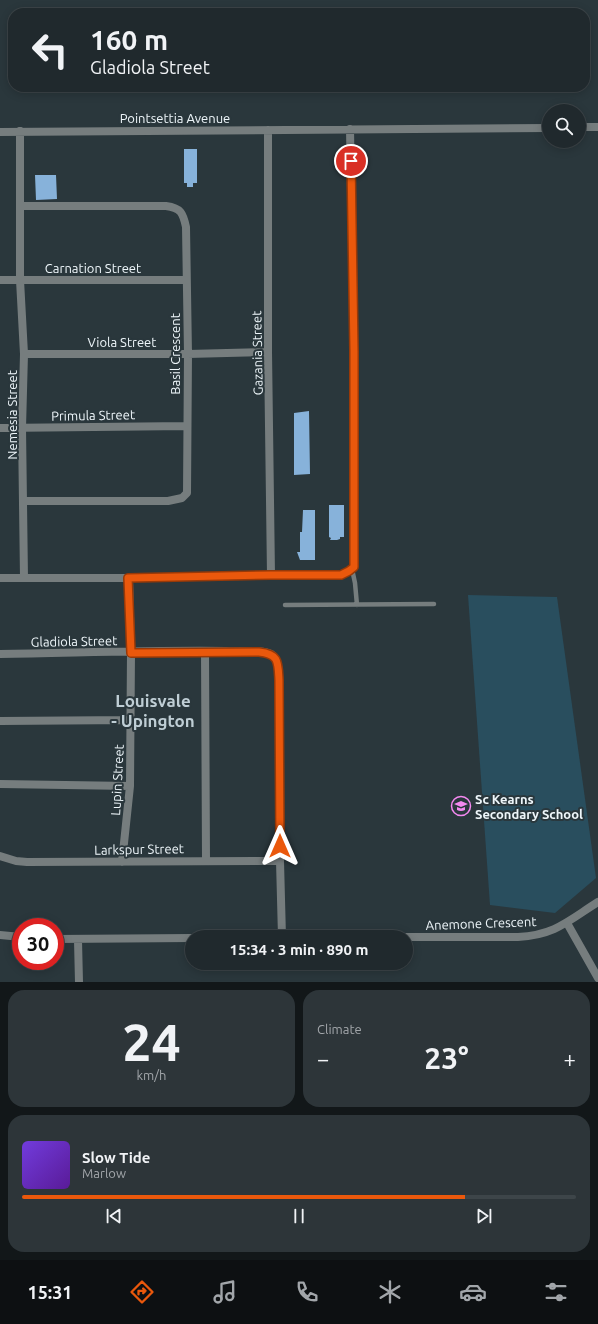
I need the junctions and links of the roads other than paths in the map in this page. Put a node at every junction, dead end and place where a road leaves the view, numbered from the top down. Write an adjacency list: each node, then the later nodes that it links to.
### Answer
1 (586, 127): 2 (street)
2 (598, 127)
3 (542, 128): 4 (street, Pointsettia Avenue)
4 (350, 129): 5 (street, Pointsettia Avenue); 19 (street)
5 (268, 130): 6 (street, Pointsettia Avenue); 12 (street, Gazania Street)
6 (20, 131): 7 (street, Pointsettia Avenue); 8 (street, Nemesia Street)
7 (0, 132)
8 (20, 206): 10 (street, Nemesia Street); 11 (street, Basil Crescent)
9 (0, 280): 10 (street, Carnation Street)
10 (20, 280): 11 (street, Carnation Street); 13 (street, Nemesia Street)
11 (186, 280): 14 (street, Basil Crescent)
12 (268, 352): 14 (street, Viola Street); 20 (street, Gazania Street)
13 (24, 354): 14 (street, Viola Street); 17 (street, Nemesia Street)
14 (188, 354): 15 (street, Basil Crescent)
15 (187, 426): 17 (street, Primula Street); 18 (street, Basil Crescent)
16 (0, 428): 17 (street, Primula Street)
17 (22, 428): 18 (street, Nemesia Street)
18 (24, 501): 22 (street, Nemesia Street)
19 (352, 569): 20 (street); 26 (lane)
20 (271, 575): 23 (street)
21 (0, 578): 22 (street)
22 (24, 578): 23 (street)
23 (128, 578): 28 (street, Lupin Street)
24 (434, 604): 26 (lane)
25 (285, 605): 26 (lane)
26 (357, 605)
27 (205, 651): 28 (street, Gladiola Street); 35 (street); 36 (street, Gladiola Street)
28 (131, 653): 29 (street, Gladiola Street); 30 (street, Lupin Street)
29 (0, 654)
30 (131, 720): 31 (street); 33 (street, Lupin Street)
31 (0, 721)
32 (0, 784): 33 (street)
33 (130, 786): 37 (street, Lupin Street)
34 (0, 856): 37 (street, Larkspur Street)
35 (206, 860): 36 (street, Larkspur Street); 37 (street, Larkspur Street)
36 (280, 861): 40 (street, Gladiola Street)
37 (122, 862)
38 (597, 903): 39 (street, Anemone Crescent)
39 (567, 923): 43 (street, Anemone Crescent); 47 (street)
40 (282, 930)
41 (0, 935): 42 (street)
42 (12, 937)
43 (413, 937)
44 (185, 938): 46 (street)
45 (64, 939): 46 (street)
46 (78, 940): 48 (street)
47 (598, 978)
48 (79, 982)

